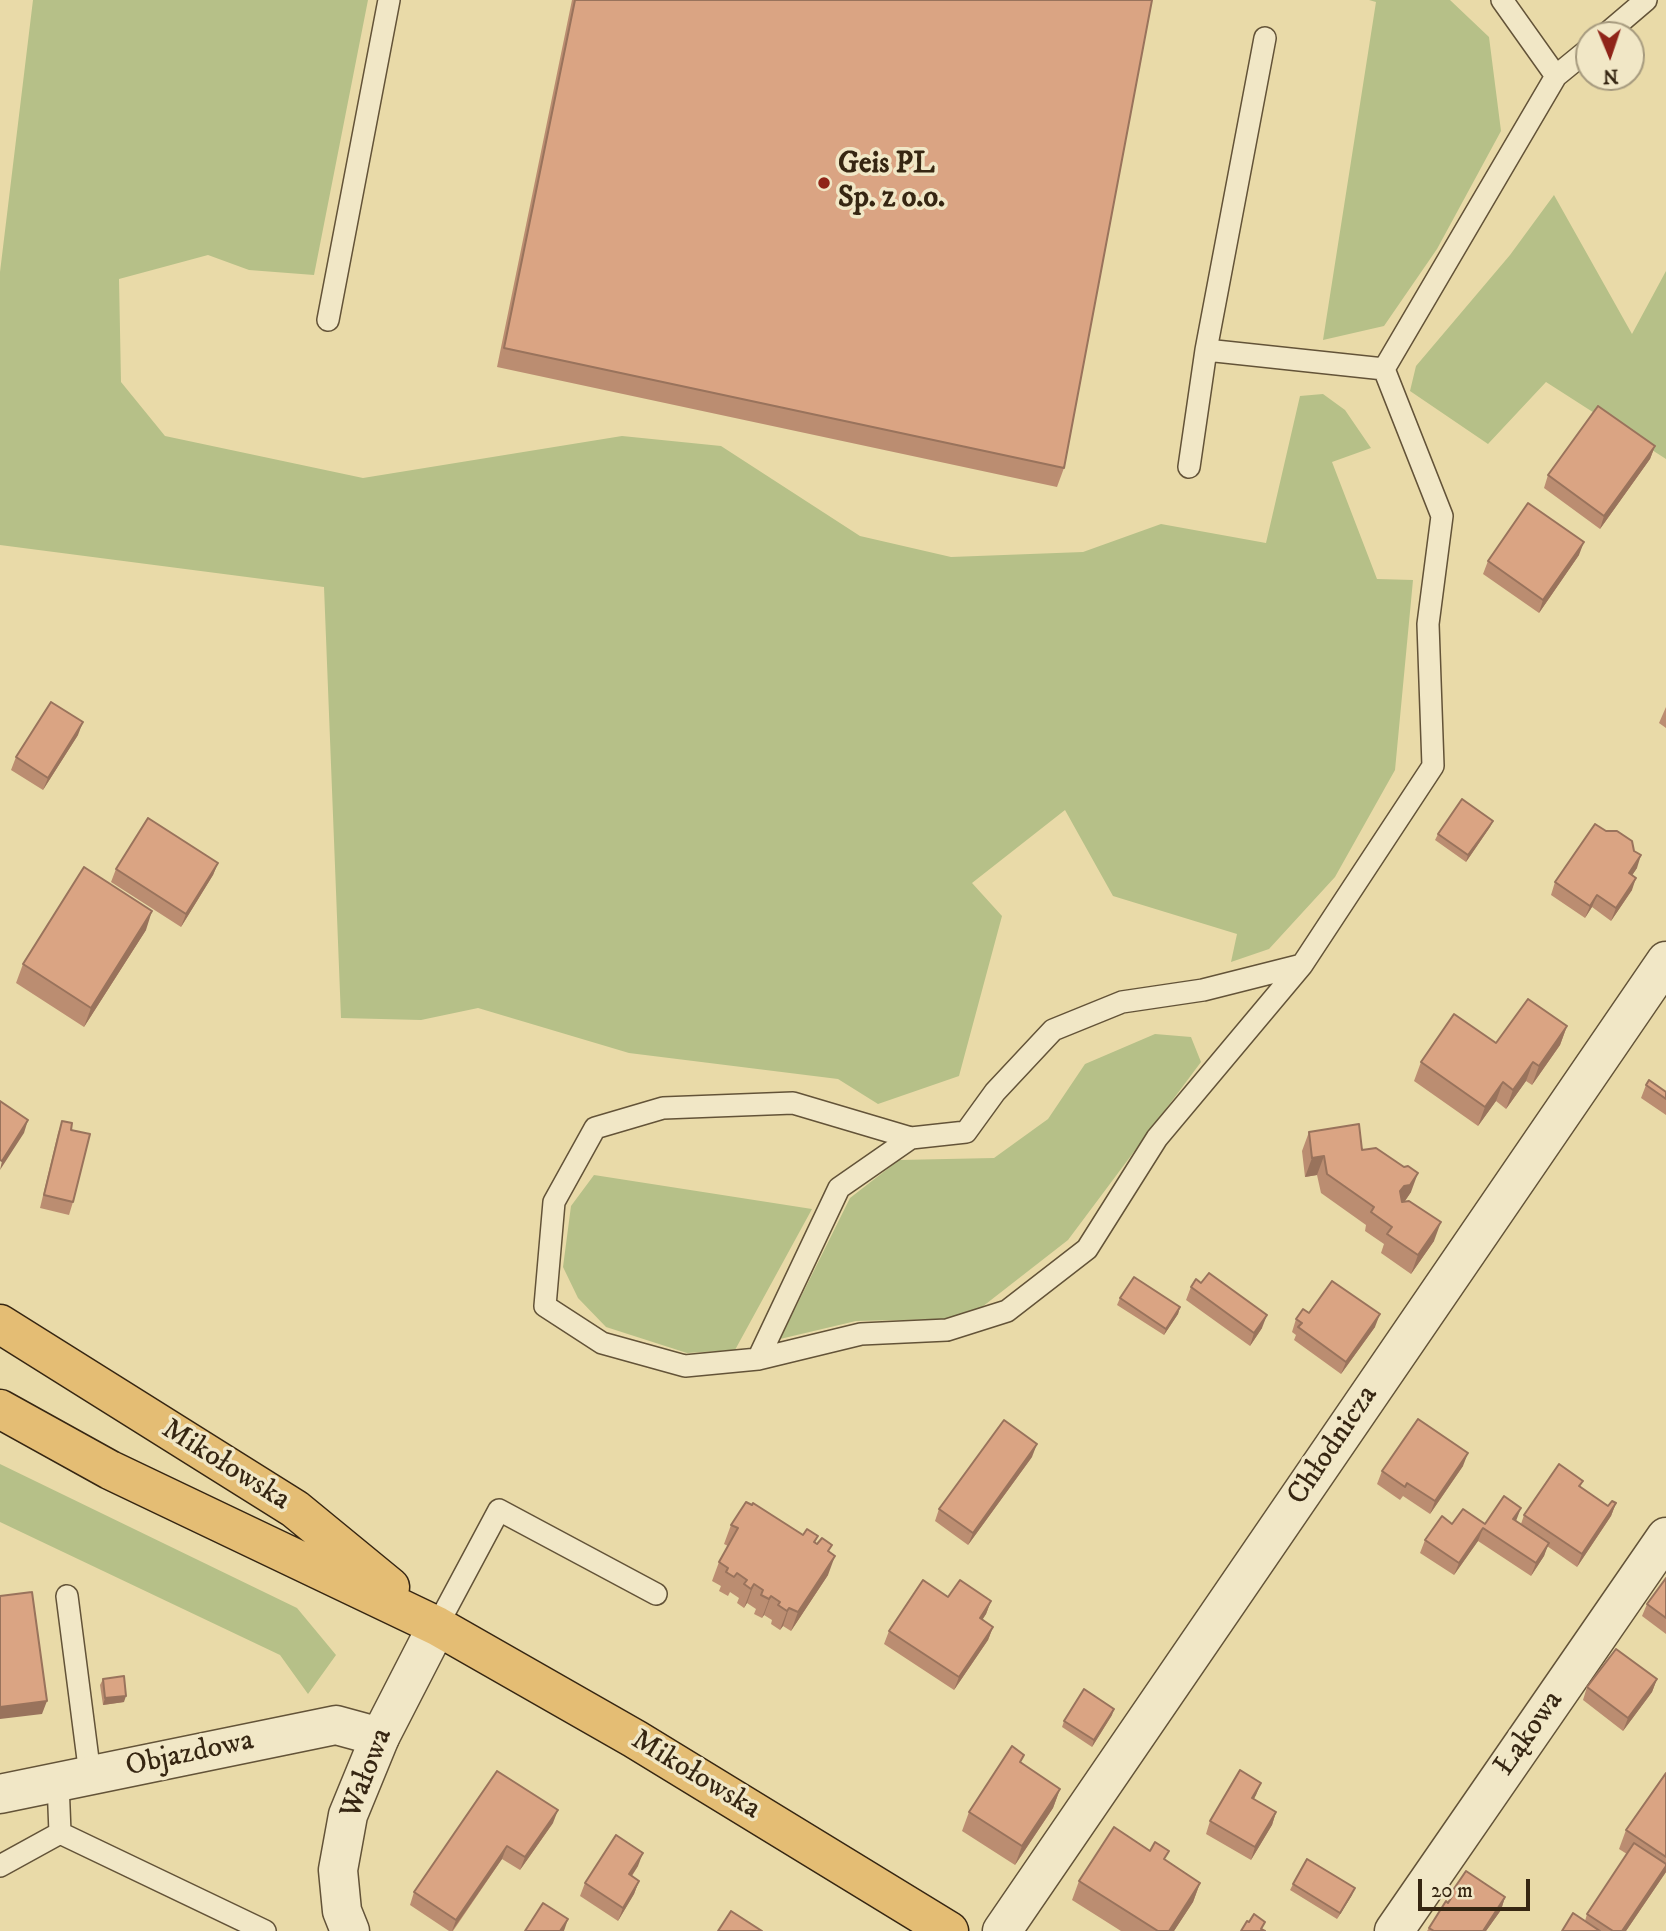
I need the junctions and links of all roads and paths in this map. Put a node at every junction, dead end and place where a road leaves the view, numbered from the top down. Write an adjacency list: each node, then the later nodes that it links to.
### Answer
1 (389, 0): 8 (lane)
2 (1502, 0): 7 (lane)
3 (1646, 0): 4 (lane)
4 (1621, 21)
5 (1265, 38): 9 (lane)
6 (1575, 60): 7 (lane)
7 (1556, 76): 10 (lane)
8 (328, 320)
9 (1206, 350): 10 (lane); 11 (lane)
10 (1384, 369): 13 (lane)
11 (1189, 467)
12 (1666, 961): 30 (street, Chłodnicza)
13 (1302, 965): 14 (lane); 16 (lane)
14 (911, 1138): 16 (lane); 16 (lane)
15 (0, 1324): 21 (main road, Mikołowska)
16 (758, 1359)
17 (0, 1409): 21 (main road, Mikołowska)
18 (1666, 1537): 31 (street, Łąkowa)
19 (656, 1594): 21 (lane)
20 (67, 1596): 23 (lane)
21 (437, 1626): 22 (street, Wałowa); 29 (main road, Mikołowska)
22 (380, 1737): 23 (street, Objazdowa); 28 (street, Wałowa)
23 (74, 1779): 24 (street, Objazdowa); 25 (lane)
24 (0, 1794)
25 (60, 1833): 26 (lane); 27 (lane)
26 (0, 1866)
27 (265, 1931)
28 (351, 1931)
29 (949, 1931)
30 (1002, 1931)
31 (1394, 1931)

